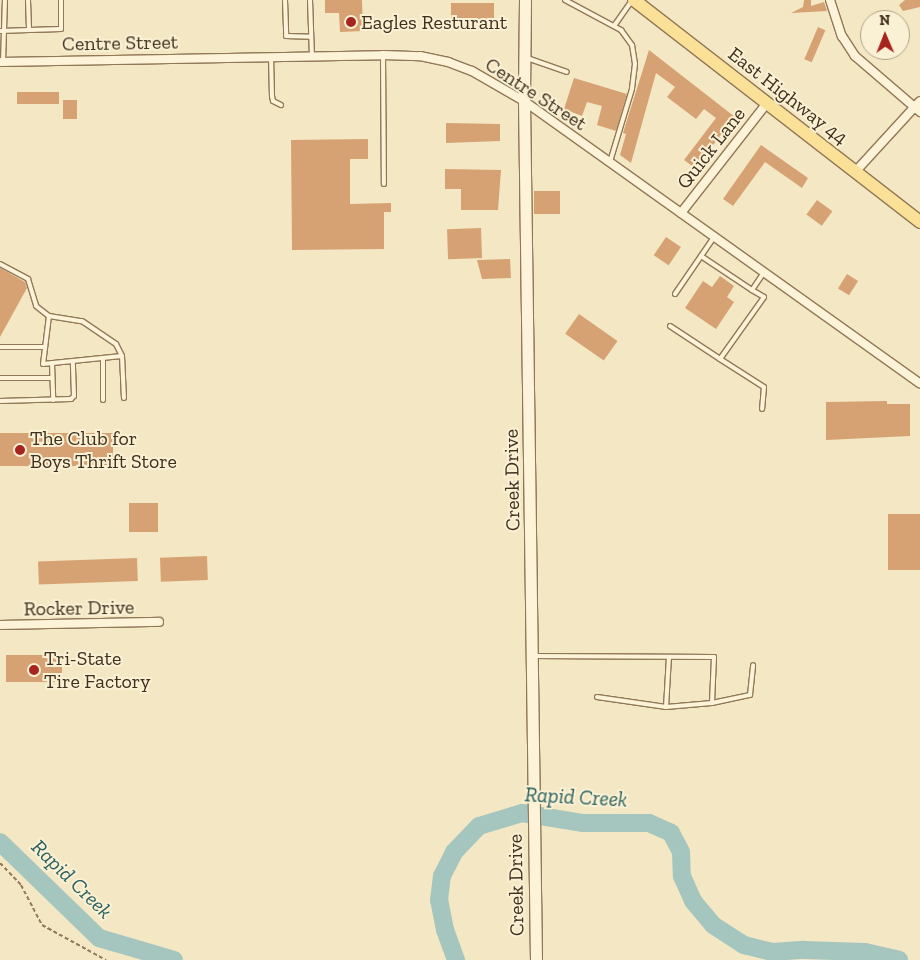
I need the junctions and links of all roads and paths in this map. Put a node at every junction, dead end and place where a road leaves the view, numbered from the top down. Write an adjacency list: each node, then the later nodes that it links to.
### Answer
1 (5, 0): 12 (lane)
2 (28, 0): 11 (lane)
3 (61, 0): 11 (lane)
4 (285, 0): 14 (lane)
5 (310, 0): 14 (lane)
6 (526, 0): 18 (street, Creek Drive)
7 (565, 0): 10 (lane)
8 (830, 0): 25 (street)
9 (638, 1): 10 (lane); 23 (main road, East Highway 44)
10 (614, 26): 26 (lane)
11 (29, 30): 12 (lane)
12 (6, 31): 13 (lane); 19 (lane)
13 (0, 32)
14 (311, 37): 17 (lane)
15 (383, 55): 17 (street, Centre Street); 22 (street, Centre Street); 28 (lane)
16 (271, 56): 17 (street, Centre Street); 19 (street, Centre Street); 24 (lane)
17 (312, 56)
18 (524, 57): 20 (lane); 22 (street, Creek Drive)
19 (1, 62)
20 (567, 72)
21 (920, 100): 25 (street)
22 (524, 101): 26 (street, Centre Street); 56 (street, Creek Drive)
23 (767, 103): 27 (main road, East Highway 44); 29 (street, Quick Lane)
24 (281, 105)
25 (917, 110): 27 (street)
26 (610, 164): 29 (street, Centre Street)
27 (855, 172): 30 (main road, East Highway 44)
28 (384, 184)
29 (681, 213): 31 (street, Centre Street)
30 (920, 222)
31 (714, 236): 32 (lane); 34 (street, Centre Street)
32 (701, 256): 35 (lane); 36 (lane)
33 (0, 264): 37 (lane)
34 (764, 272): 35 (lane); 48 (street, Centre Street)
35 (752, 290): 43 (lane)
36 (675, 294)
37 (48, 316): 40 (lane); 41 (lane)
38 (670, 326): 43 (lane)
39 (0, 347): 40 (lane)
40 (43, 347): 45 (lane)
41 (122, 356): 42 (lane); 49 (lane)
42 (102, 358): 44 (lane); 52 (lane)
43 (720, 359): 53 (lane)
44 (73, 362): 45 (lane); 51 (lane)
45 (52, 363): 47 (lane)
46 (0, 378): 47 (lane)
47 (52, 378): 51 (lane)
48 (920, 383)
49 (124, 398)
50 (0, 400): 51 (lane)
51 (53, 400)
52 (103, 400)
53 (762, 408)
54 (159, 622): 55 (street, Rocker Drive)
55 (0, 625)
56 (533, 656): 57 (lane); 64 (street, Creek Drive)
57 (669, 657): 60 (lane); 61 (lane)
58 (753, 665): 60 (lane)
59 (597, 697): 61 (lane)
60 (712, 703): 61 (lane)
61 (666, 707)
62 (0, 863): 63 (path)
63 (106, 960)
64 (536, 960)

